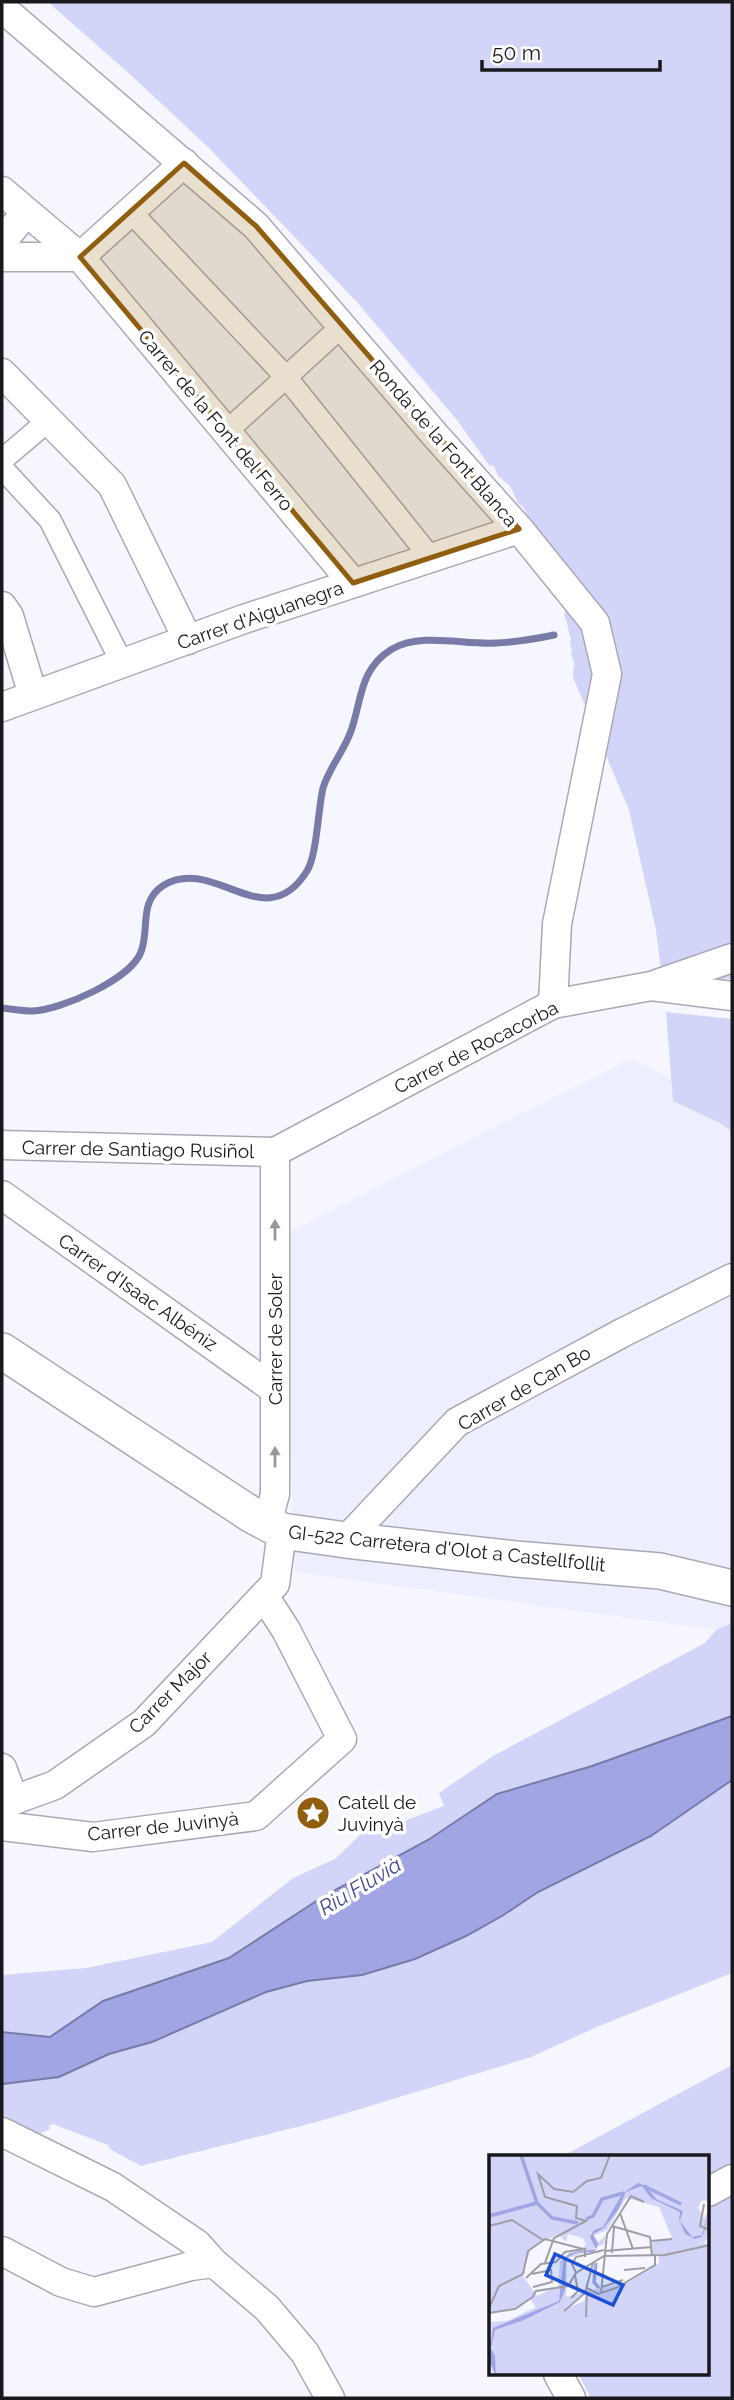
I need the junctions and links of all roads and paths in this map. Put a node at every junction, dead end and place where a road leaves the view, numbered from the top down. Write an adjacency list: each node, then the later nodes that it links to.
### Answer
1 (2, 8): 2 (street, Ronda de la Font Blanca)
2 (184, 163): 4 (street); 9 (street, Ronda de la Font Blanca)
3 (2, 191): 5 (street, Carrer de la Font del Ferro)
4 (130, 211): 8 (street); 11 (street)
5 (26, 212): 6 (street); 8 (street, Carrer de la Font del Ferro)
6 (2, 242)
7 (2, 257): 8 (street)
8 (80, 257): 13 (street, Carrer de la Font del Ferro)
9 (342, 326): 11 (street); 16 (street, Ronda de la Font Blanca)
10 (2, 373): 12 (street)
11 (286, 377): 13 (street); 17 (street)
12 (48, 420): 14 (street); 20 (street)
13 (226, 432): 18 (street, Carrer de la Font del Ferro)
14 (2, 460)
15 (2, 468): 21 (street)
16 (519, 528): 17 (street, Carrer d'Aiguanegra); 27 (street, Ronda de la Font Blanca)
17 (431, 558): 18 (street, Carrer d'Aiguanegra)
18 (353, 583): 20 (street, Carrer d'Aiguanegra)
19 (2, 606): 22 (street)
20 (188, 640): 21 (street, Carrer d'Aiguanegra)
21 (122, 663): 22 (street, Carrer d'Aiguanegra)
22 (33, 695): 23 (street, Carrer d'Aiguanegra)
23 (2, 707)
24 (732, 958): 25 (street)
25 (651, 986): 26 (street, Carrer de Rocacorba); 27 (street, Carrer de Rocacorba)
26 (732, 996)
27 (553, 1004): 29 (street, Carrer de Rocacorba)
28 (2, 1145): 29 (street, Carrer de Santiago Rusiñol)
29 (275, 1152): 33 (street, Carrer de Soler, one-way to 29)
30 (2, 1195): 33 (street, Carrer d'Isaac Albéniz)
31 (732, 1278): 35 (street, Carrer de Can Bo)
32 (2, 1351): 34 (street, GI-522 Carretera d'Olot a Castellfollit)
33 (274, 1389): 34 (street, Carrer de Soler, one-way to 33)
34 (274, 1527): 35 (street, GI-522 Carretera d'Olot a Castellfollit); 37 (street, Carrer Major)
35 (346, 1541): 36 (street, GI-522 Carretera d'Olot a Castellfollit)
36 (732, 1588)
37 (264, 1595): 39 (street, Carrer Major); 40 (street, Carrer de Juvinyà)
38 (2, 1768): 39 (street)
39 (8, 1799)
40 (2, 1826)
41 (2, 2132): 45 (street)
42 (732, 2179): 43 (street)
43 (710, 2191)
44 (2, 2251): 45 (street)
45 (214, 2263): 47 (street)
46 (559, 2376): 48 (street)
47 (330, 2398)
48 (571, 2398)

